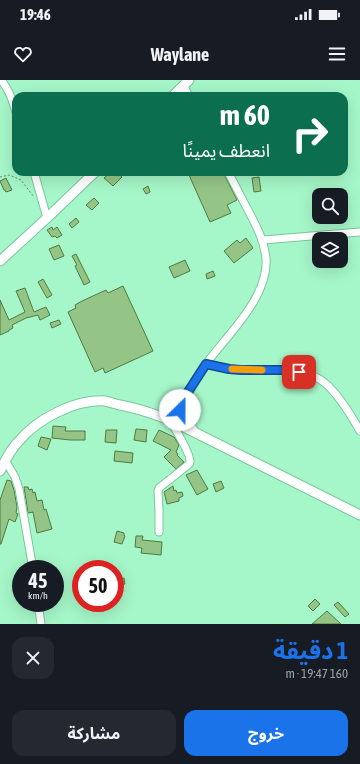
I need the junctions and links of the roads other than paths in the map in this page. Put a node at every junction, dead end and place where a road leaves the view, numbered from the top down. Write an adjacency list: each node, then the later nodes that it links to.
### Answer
1 (1, 80): 4 (street)
2 (186, 83): 3 (main road)
3 (177, 92)
4 (12, 100)
5 (35, 176): 8 (street)
6 (91, 176): 8 (main road)
7 (230, 176): 10 (street)
8 (47, 218): 11 (main road)
9 (360, 233): 10 (street)
10 (262, 240): 12 (street)
11 (0, 261)
12 (206, 364): 13 (street); 15 (street)
13 (179, 406): 14 (street); 16 (main road)
14 (170, 420): 16 (main road); 17 (main road); 20 (street)
15 (360, 431)
16 (195, 433): 19 (main road)
17 (5, 460): 18 (main road); 21 (street)
18 (0, 470)
19 (360, 515)
20 (159, 532)
21 (31, 560)
22 (39, 612): 23 (street)
23 (41, 624)

